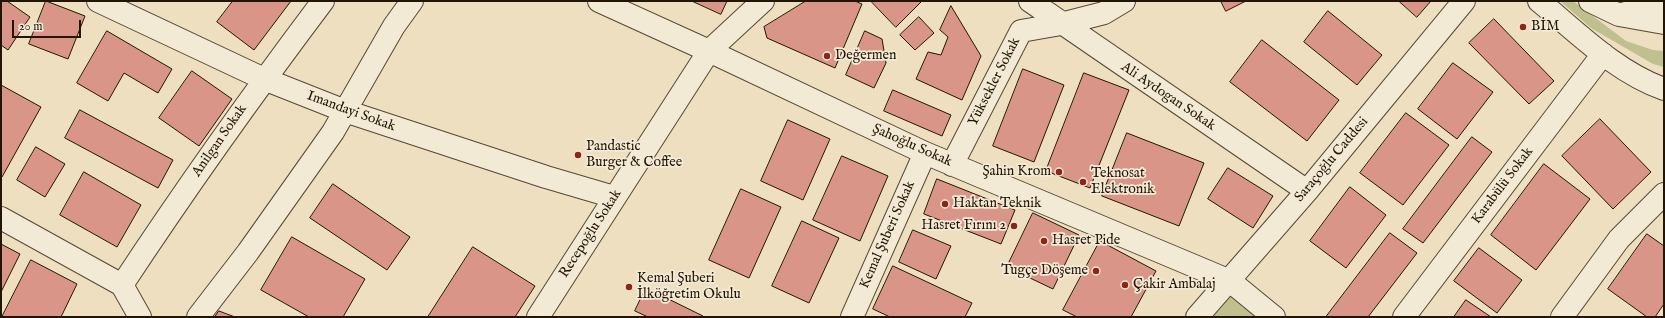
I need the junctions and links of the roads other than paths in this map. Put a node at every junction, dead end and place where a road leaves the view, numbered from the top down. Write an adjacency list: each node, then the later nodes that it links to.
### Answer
1 (98, 1): 17 (street, Imandayi Sokak)
2 (323, 1): 17 (street, Anilgan Sokak)
3 (412, 1): 19 (street)
4 (599, 1): 15 (street, Şahoğlu Sokak)
5 (763, 1): 15 (street, Recepoğlu Sokak)
6 (1030, 1): 14 (street, Ali Aydogan Sokak)
7 (1124, 1): 14 (street, Yüksekler Sokak)
8 (1464, 1): 22 (street, Saraçoğlu Caddesi)
9 (1539, 1): 16 (street)
10 (1590, 1): 12 (street)
11 (1661, 1): 12 (street)
12 (1619, 15): 13 (street)
13 (1664, 23)
14 (1061, 24): 21 (street, Yüksekler Sokak); 22 (street, Ali Aydogan Sokak)
15 (709, 51): 20 (street, Şahoğlu Sokak); 24 (street, Recepoğlu Sokak)
16 (1603, 54): 18 (street); 34 (street, Karabülü Sokak)
17 (264, 79): 19 (street, Imandayi Sokak); 27 (street, Anilgan Sokak)
18 (1664, 89)
19 (345, 111): 24 (street, Imandayi Sokak); 29 (street)
20 (925, 153): 21 (street, Şahoğlu Sokak); 31 (street, Kemal Şuberi Sokak)
21 (952, 165): 26 (street, Şahoğlu Sokak)
22 (1307, 192): 26 (street, Saraçoğlu Caddesi)
23 (1664, 194): 35 (street)
24 (614, 197): 30 (street, Recepoğlu Sokak)
25 (1, 218): 27 (street)
26 (1230, 281): 32 (street, Saraçoğlu Caddesi); 33 (street, Şahoğlu Sokak)
27 (122, 285): 28 (street)
28 (140, 317)
29 (198, 317)
30 (538, 317)
31 (852, 317)
32 (1198, 317)
33 (1274, 317)
34 (1404, 317)
35 (1562, 317)

